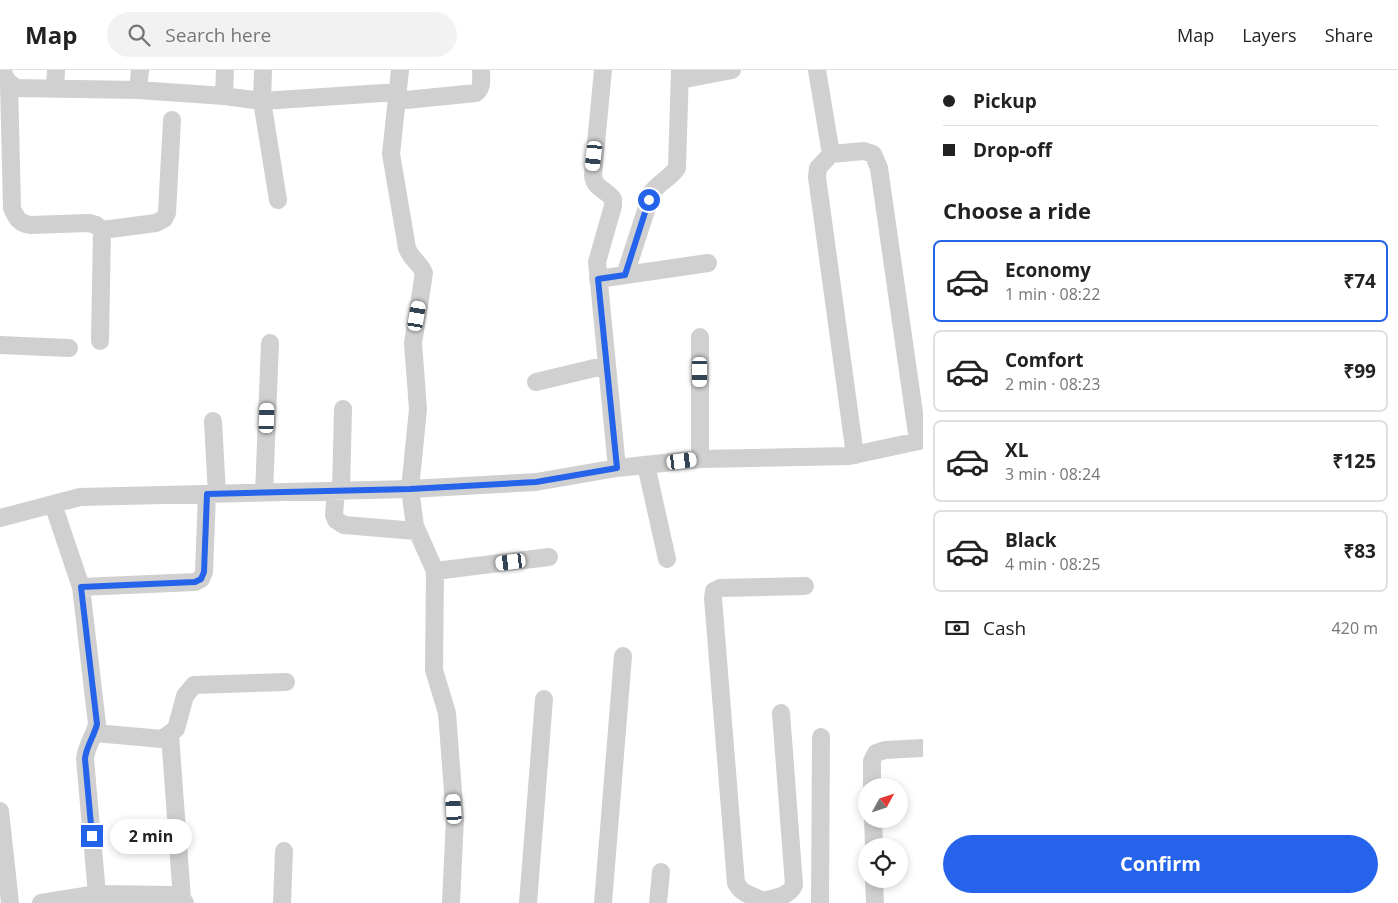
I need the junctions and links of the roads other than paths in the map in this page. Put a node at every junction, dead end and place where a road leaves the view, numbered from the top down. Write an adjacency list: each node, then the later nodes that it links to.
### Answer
1 (56, 70): 12 (street)
2 (140, 70): 13 (street)
3 (225, 70): 14 (street)
4 (262, 70): 16 (street)
5 (400, 70): 15 (street)
6 (481, 70): 15 (street)
7 (603, 70): 23 (street)
8 (732, 70): 10 (street)
9 (817, 70): 18 (street)
10 (680, 75): 22 (street)
11 (6, 77): 12 (street); 20 (street)
12 (55, 88): 13 (street)
13 (138, 90): 14 (street)
14 (224, 96): 16 (street)
15 (397, 96): 16 (street); 38 (street)
16 (262, 101): 19 (street)
17 (172, 120): 20 (street)
18 (831, 154): 33 (street); 34 (street)
19 (278, 200)
20 (102, 230): 25 (street)
21 (708, 264): 22 (street)
22 (625, 275): 23 (street)
23 (598, 279): 29 (street)
24 (700, 337): 35 (street)
25 (100, 341)
26 (270, 343): 40 (street)
27 (0, 345): 28 (street)
28 (69, 348)
29 (607, 365): 30 (street); 37 (street)
30 (536, 382)
31 (343, 410): 39 (street)
32 (213, 421): 41 (street)
33 (920, 441): 34 (street)
34 (855, 455): 35 (street)
35 (700, 459): 36 (street)
36 (646, 465): 37 (street); 46 (street)
37 (617, 468): 38 (street)
38 (410, 489): 39 (street); 44 (street)
39 (338, 491): 40 (street); 44 (street)
40 (264, 493): 41 (street)
41 (212, 494): 42 (street); 49 (street)
42 (53, 504): 43 (street); 49 (street)
43 (0, 518)
44 (416, 531): 47 (street)
45 (549, 557): 47 (street)
46 (667, 559)
47 (435, 571): 69 (street)
48 (805, 586): 65 (street)
49 (81, 587): 54 (street)
50 (623, 656): 71 (street)
51 (286, 682): 55 (street)
52 (544, 699): 70 (street)
53 (781, 713): 65 (street)
54 (95, 733): 55 (street); 63 (street)
55 (170, 735): 64 (street)
56 (821, 737): 73 (street)
57 (923, 748): 58 (street)
58 (872, 778)
59 (0, 811): 66 (street)
60 (284, 851): 68 (street)
61 (661, 872): 72 (street)
62 (874, 888): 74 (street)
63 (97, 894): 64 (street); 67 (street)
64 (184, 901)
65 (763, 902)
66 (10, 903)
67 (41, 903)
68 (282, 903)
69 (451, 903)
70 (528, 903)
71 (603, 903)
72 (658, 903)
73 (820, 903)
74 (875, 903)

